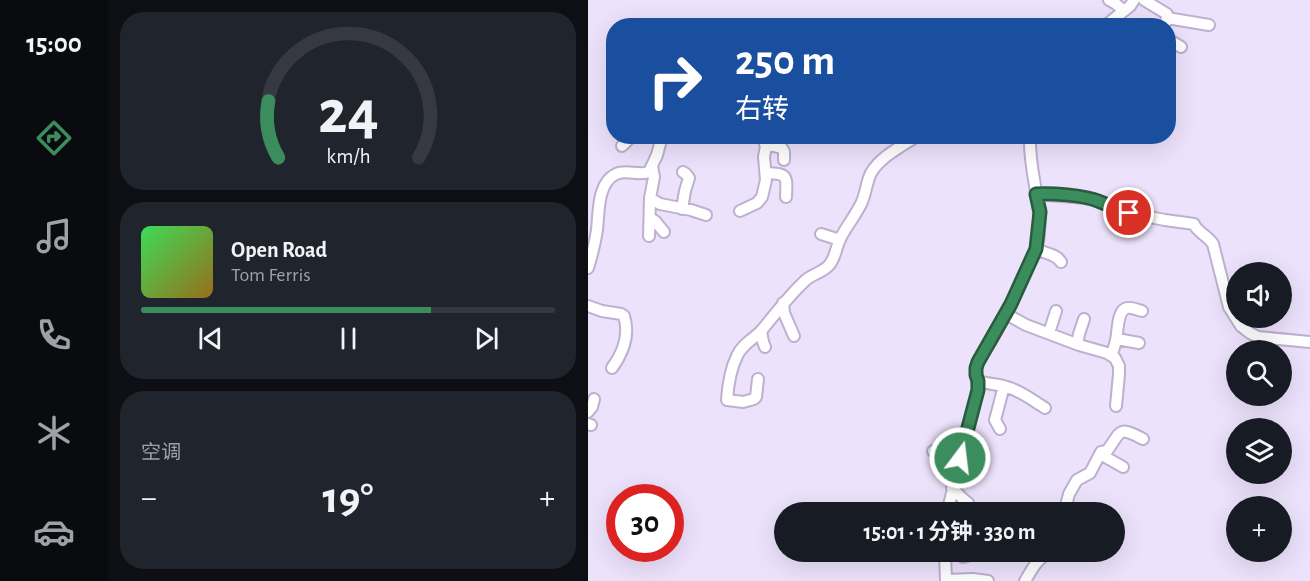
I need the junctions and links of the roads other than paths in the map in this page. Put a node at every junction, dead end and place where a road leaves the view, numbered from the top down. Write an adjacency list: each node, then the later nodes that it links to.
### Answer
1 (1109, 0): 4 (street)
2 (1135, 0): 4 (street); 5 (street)
3 (1144, 0): 7 (street)
4 (1124, 11): 6 (street)
5 (1147, 12)
6 (1116, 18)
7 (1166, 18)
8 (1176, 23): 9 (street)
9 (1209, 25)
10 (1176, 44): 11 (street)
11 (1181, 47)
12 (660, 144): 18 (street)
13 (765, 144): 20 (street)
14 (774, 144): 17 (street)
15 (902, 144): 31 (street)
16 (1030, 144): 21 (street)
17 (784, 160)
18 (652, 166): 23 (street); 34 (street)
19 (683, 172): 24 (street)
20 (766, 173): 22 (street); 25 (street)
21 (1036, 194): 32 (street); 45 (street)
22 (786, 197)
23 (650, 198): 24 (street); 27 (street)
24 (682, 209): 26 (street)
25 (741, 212)
26 (706, 215)
27 (650, 218): 28 (street); 30 (street)
28 (664, 232)
29 (821, 234): 31 (street)
30 (649, 236)
31 (840, 240): 35 (street)
32 (1036, 249): 33 (street); 39 (street)
33 (1061, 262)
34 (588, 268)
35 (783, 303): 41 (street); 43 (street)
36 (588, 306): 50 (street)
37 (1056, 311): 42 (street)
38 (1142, 312): 44 (street)
39 (1006, 314): 42 (street); 52 (street)
40 (1084, 320): 47 (street)
41 (761, 331): 48 (street); 51 (street)
42 (1049, 333): 47 (street)
43 (794, 336)
44 (1116, 339): 46 (street); 49 (street)
45 (1310, 342)
46 (1139, 343)
47 (1077, 344): 49 (street)
48 (765, 347)
49 (1112, 355): 55 (street)
50 (612, 368)
51 (758, 379)
52 (978, 381): 53 (street); 60 (street)
53 (1004, 386): 56 (street); 58 (street)
54 (594, 399): 57 (street)
55 (1116, 406)
56 (1045, 408)
57 (588, 412)
58 (1000, 429)
59 (1143, 439): 63 (street)
60 (964, 443): 61 (street); 62 (street); 65 (street)
61 (933, 451)
62 (983, 451)
63 (1100, 454): 64 (street); 68 (street)
64 (1123, 467)
65 (952, 488): 66 (street); 67 (street)
66 (949, 502)
67 (967, 502)
68 (1067, 502)
69 (945, 562): 71 (street)
70 (1036, 562): 73 (street)
71 (946, 580): 72 (street)
72 (987, 581)
73 (1025, 581)

